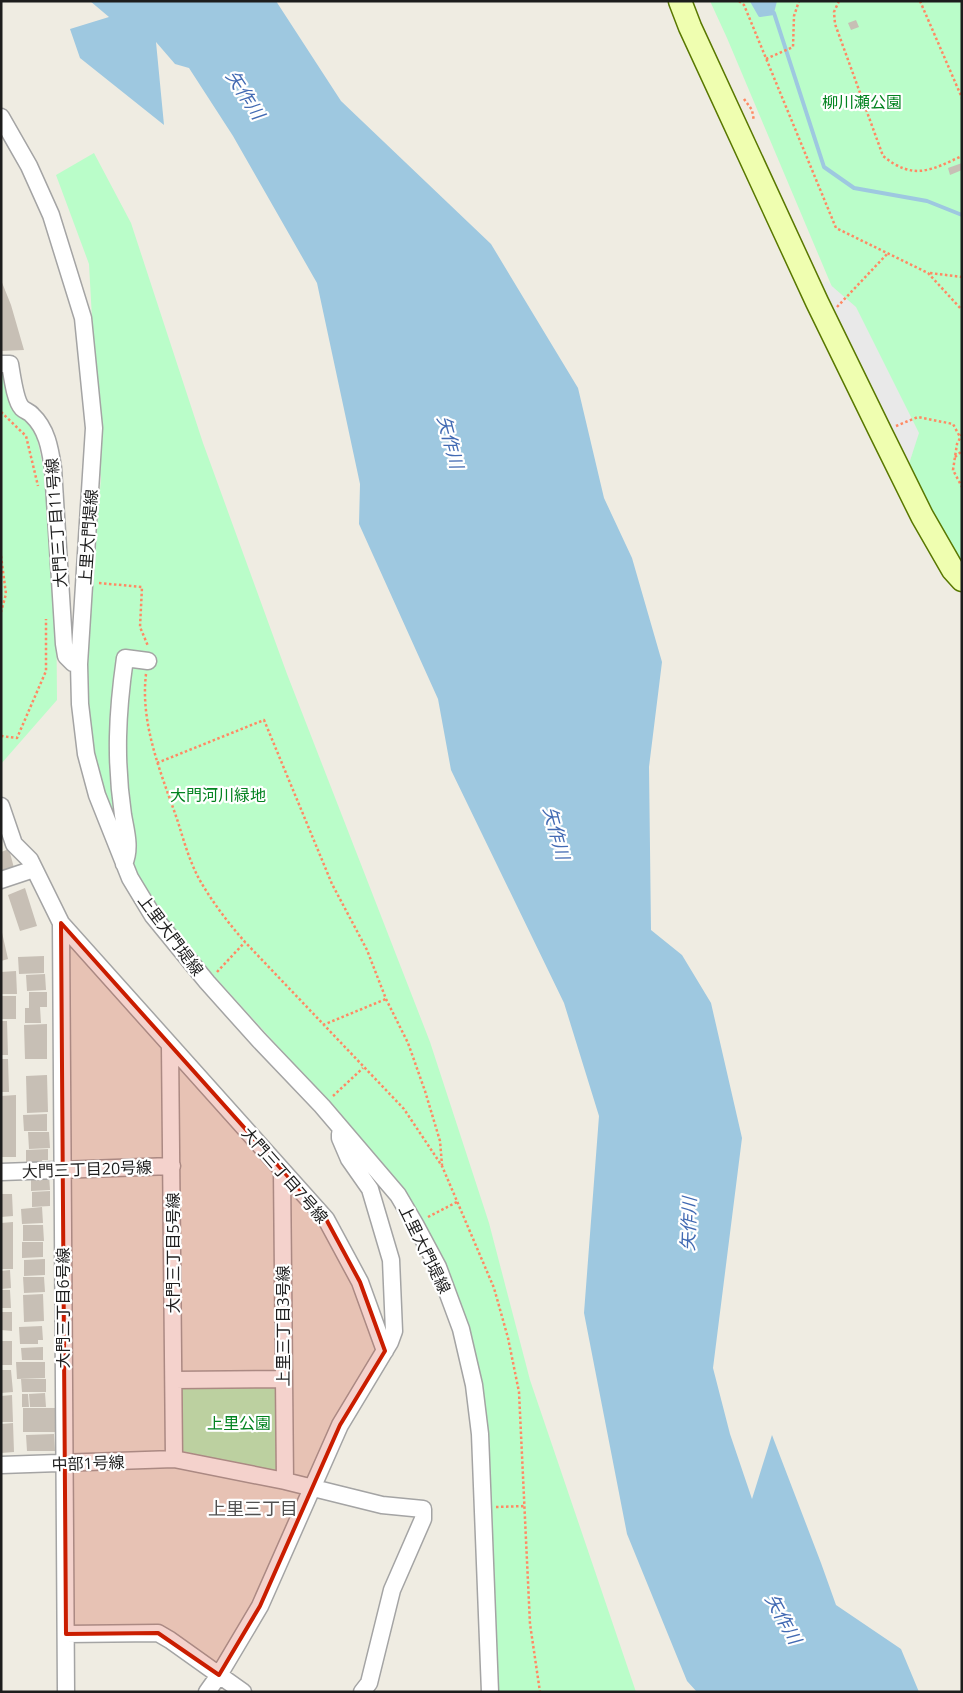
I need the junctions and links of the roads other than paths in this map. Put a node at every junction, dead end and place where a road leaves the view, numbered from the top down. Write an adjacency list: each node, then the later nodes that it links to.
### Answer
1 (680, 1): 4 (street)
2 (1, 116): 6 (street, 上里大門堤線)
3 (1, 364): 6 (street, 大門三丁目11号線)
4 (962, 580)
5 (148, 661): 8 (street)
6 (79, 664): 8 (street, 上里大門堤線)
7 (1, 806): 9 (street, 大門三丁目7号線)
8 (124, 864): 13 (street, 上里大門堤線)
9 (34, 869): 10 (street); 11 (street, 大門三丁目7号線)
10 (1, 880)
11 (61, 923): 12 (street, 大門三丁目7号線); 15 (street, 大門三丁目6号線)
12 (170, 1046): 14 (street, 大門三丁目5号線); 16 (street, 大門三丁目7号線)
13 (341, 1129): 18 (street); 32 (street, 上里大門堤線)
14 (172, 1166): 15 (street, 大門三丁目20号線); 20 (street, 大門三丁目5号線)
15 (62, 1169): 17 (street, 大門三丁目20号線); 22 (street, 大門三丁目6号線)
16 (282, 1171): 18 (street, 大門三丁目7号線); 19 (street, 上里三丁目3号線)
17 (1, 1172)
18 (385, 1351): 25 (street)
19 (283, 1379): 20 (street); 24 (street, 上里三丁目3号線)
20 (174, 1380): 21 (street, 大門三丁目5号線)
21 (174, 1460): 22 (street, 中部1号線); 24 (street, 中部1号線)
22 (64, 1464): 23 (street, 中部1号線); 26 (street, 大門三丁目6号線)
23 (1, 1465)
24 (285, 1480): 25 (street, 中部1号線)
25 (312, 1488): 27 (street); 31 (street, 中部1号線)
26 (66, 1634): 27 (street); 28 (street, 大門三丁目6号線)
27 (219, 1674): 29 (street); 30 (street)
28 (66, 1692)
29 (207, 1692)
30 (244, 1692)
31 (362, 1692)
32 (490, 1692)

